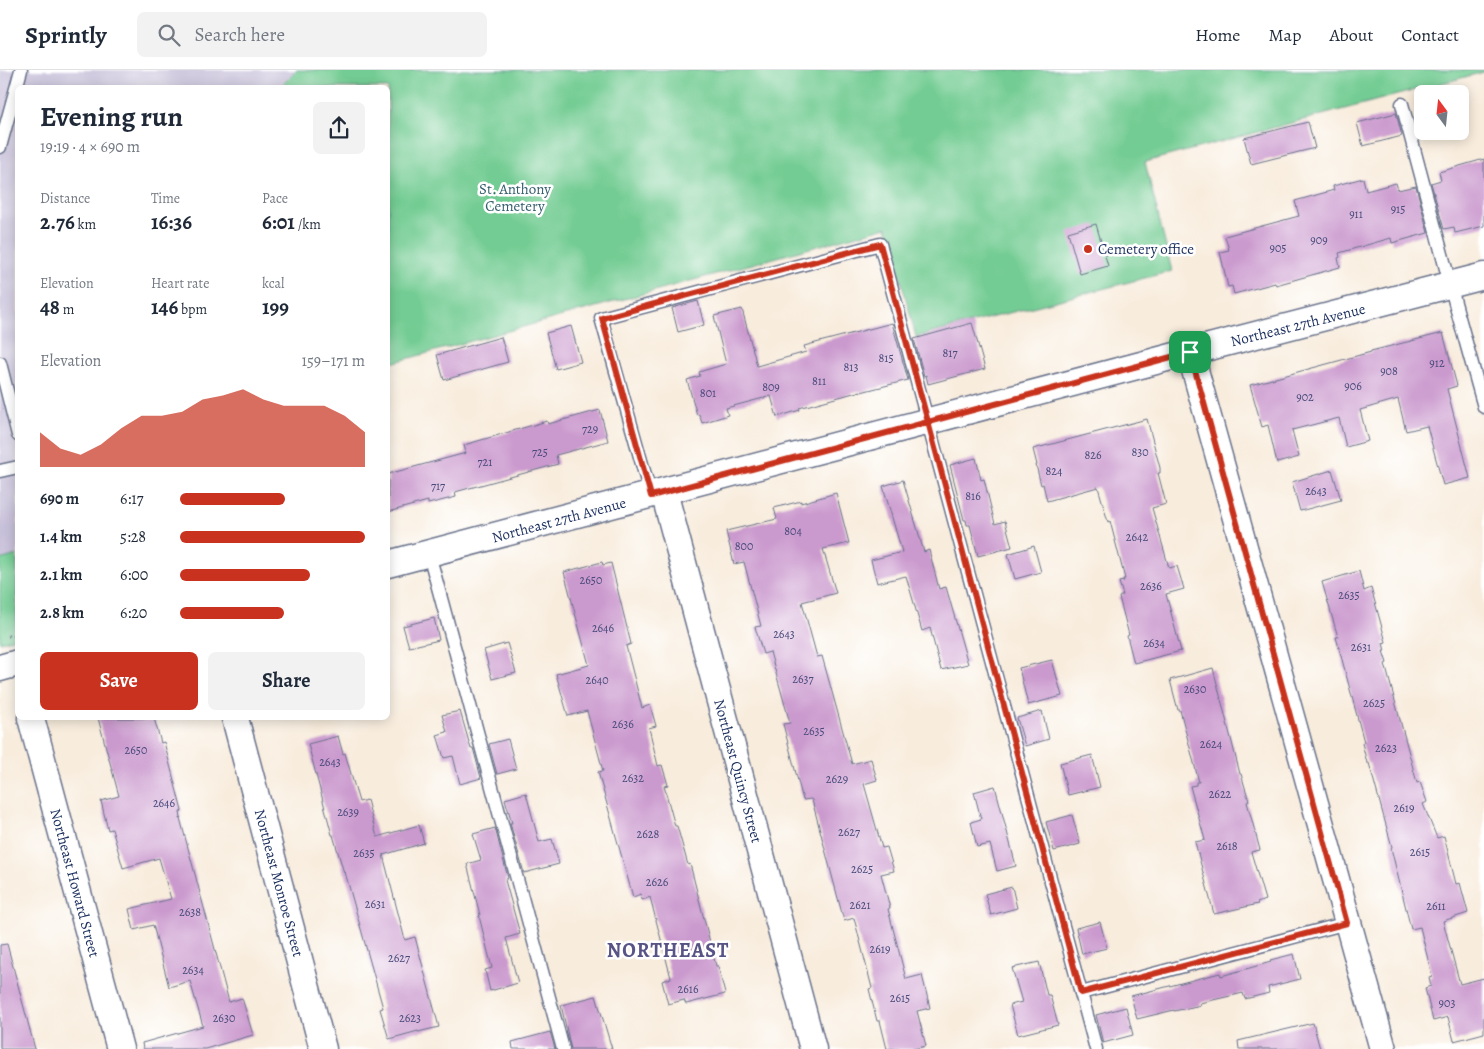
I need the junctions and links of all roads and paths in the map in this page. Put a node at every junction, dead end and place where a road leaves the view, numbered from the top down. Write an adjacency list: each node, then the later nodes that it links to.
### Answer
1 (21, 70): 2 (lane)
2 (17, 85)
3 (15, 92): 5 (lane)
4 (1402, 104): 7 (lane)
5 (0, 146)
6 (1484, 276): 7 (street, Northeast 27th Avenue)
7 (1450, 286): 8 (street, Northeast 27th Avenue); 10 (lane)
8 (1190, 352): 11 (street, Northeast 27th Avenue); 20 (street)
9 (0, 363): 12 (lane)
10 (1484, 406)
11 (928, 422): 15 (street, Northeast 27th Avenue); 15 (lane); 21 (lane)
12 (15, 423)
13 (15, 467): 14 (lane)
14 (0, 471)
15 (657, 494): 16 (street, Northeast 27th Avenue); 25 (street, Northeast Quincy Street)
16 (428, 554): 17 (street, Northeast 27th Avenue); 24 (lane)
17 (390, 564)
18 (32, 720): 22 (street, Northeast Howard Street)
19 (236, 720): 23 (street, Northeast Monroe Street)
20 (1347, 923): 21 (lane); 27 (street)
21 (1081, 993): 26 (lane)
22 (120, 1049)
23 (323, 1049)
24 (563, 1049)
25 (813, 1049)
26 (1096, 1049)
27 (1383, 1049)

